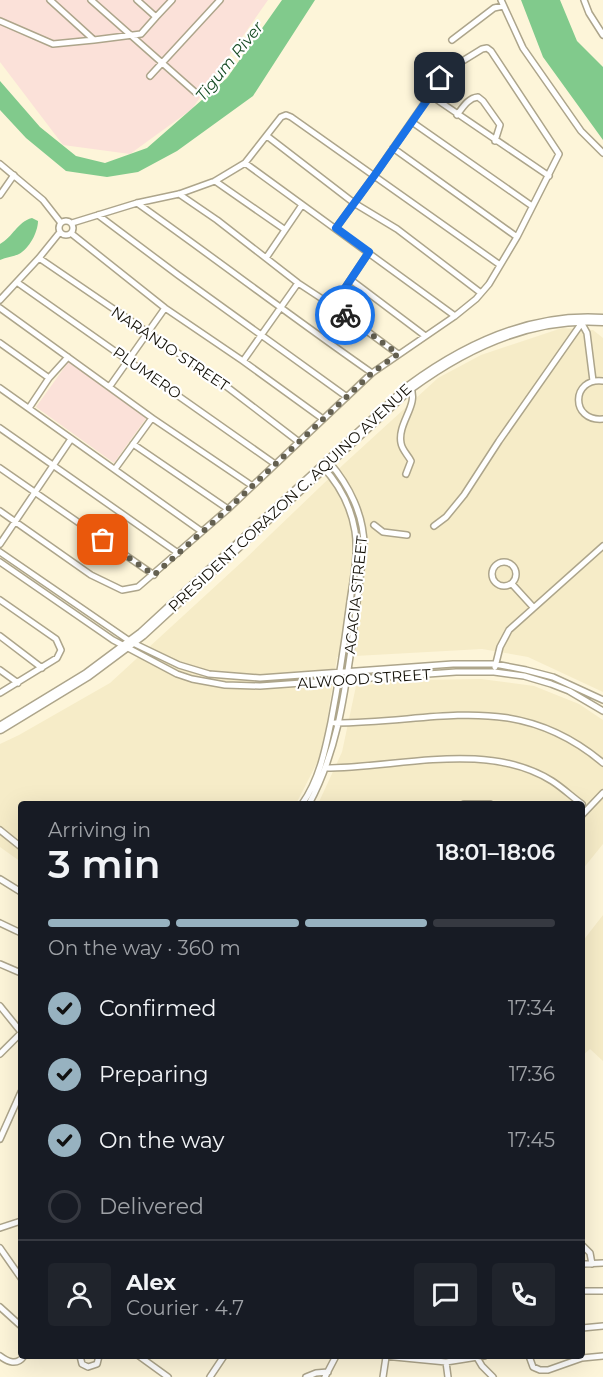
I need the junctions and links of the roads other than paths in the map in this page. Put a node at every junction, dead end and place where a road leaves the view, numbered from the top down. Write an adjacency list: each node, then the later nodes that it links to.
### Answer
1 (50, 0): 12 (street)
2 (91, 0): 11 (street)
3 (137, 0): 8 (street)
4 (172, 0): 8 (street)
5 (220, 0): 14 (street)
6 (584, 0): 10 (street)
7 (502, 3): 13 (street); 23 (street)
8 (156, 17): 11 (street)
9 (0, 21): 12 (street)
10 (603, 35)
11 (132, 36): 12 (street); 14 (street)
12 (94, 40)
13 (452, 40)
14 (162, 62): 15 (street); 16 (street)
15 (150, 76)
16 (195, 92)
17 (430, 96): 18 (street); 19 (street); 28 (street)
18 (457, 115): 21 (street); 21 (street)
19 (412, 122): 22 (street); 35 (street)
20 (267, 136): 24 (street); 27 (street); 33 (street)
21 (495, 141): 28 (street)
22 (393, 148): 27 (street); 43 (street)
23 (603, 153)
24 (245, 163): 29 (street); 34 (street)
25 (0, 164): 26 (street)
26 (14, 175): 31 (street); 37 (street)
27 (374, 176): 33 (street); 47 (street)
28 (549, 177): 35 (street)
29 (214, 182): 30 (street); 40 (street)
30 (179, 194): 32 (street); 46 (street)
31 (0, 195)
32 (137, 203): 36 (street); 56 (street)
33 (354, 203): 39 (street); 51 (street)
34 (302, 205): 39 (street); 40 (street)
35 (532, 206): 43 (street)
36 (98, 215): 38 (street); 61 (street)
37 (61, 223): 38 (street); 41 (street)
38 (72, 223): 42 (street)
39 (336, 228): 44 (street)
40 (284, 229): 46 (street)
41 (60, 232): 42 (street); 45 (street)
42 (72, 234): 55 (street)
43 (517, 237): 47 (street)
44 (369, 252): 48 (street); 57 (street)
45 (39, 258): 49 (street); 60 (street, NARANJO STREET)
46 (266, 258): 50 (street)
47 (500, 265): 51 (street)
48 (351, 280): 53 (street); 62 (street)
49 (18, 283): 52 (street); 66 (street, PLUMERO)
50 (298, 283): 53 (street); 56 (street)
51 (481, 293): 57 (street)
52 (0, 300)
53 (333, 306): 64 (street)
54 (0, 308): 65 (street)
55 (165, 308): 60 (street); 67 (street)
56 (279, 308): 61 (street); 68 (street)
57 (455, 316): 62 (street)
58 (603, 320): 59 (highway, PRESIDENT CORAZON C. AQUINO AVENUE)
59 (581, 321): 70 (street); 73 (highway, PRESIDENT CORAZON C. AQUINO AVENUE); 96 (street)
60 (147, 333): 66 (street); 82 (street, NARANJO STREET)
61 (261, 335): 67 (street); 75 (street)
62 (424, 335): 64 (street)
63 (0, 344): 69 (street)
64 (398, 354): 68 (street)
65 (68, 357): 69 (street); 72 (street)
66 (128, 360): 72 (street); 84 (street, PLUMERO)
67 (243, 361): 78 (street)
68 (372, 373): 75 (street)
69 (49, 378): 76 (street)
70 (592, 381): 71 (street); 79 (street)
71 (603, 381)
72 (110, 386): 77 (street)
73 (410, 387): 85 (highway, PRESIDENT CORAZON C. AQUINO AVENUE); 89 (street)
74 (0, 388): 76 (street)
75 (347, 397): 78 (street)
76 (29, 408): 81 (street)
77 (152, 418): 83 (street); 90 (street)
78 (323, 419): 82 (street)
79 (603, 419)
80 (0, 428): 86 (street)
81 (71, 439): 86 (street); 88 (street)
82 (299, 442): 84 (street)
83 (134, 444): 88 (street); 92 (street)
84 (275, 464): 90 (street)
85 (325, 464): 109 (highway, PRESIDENT CORAZON C. AQUINO AVENUE); 114 (street, ACACIA STREET); 115 (street, ACACIA STREET)
86 (53, 467): 91 (street); 102 (street)
87 (0, 468): 91 (street)
88 (115, 469): 97 (street)
89 (406, 474)
90 (251, 485): 92 (street)
91 (34, 492): 94 (street); 104 (street)
92 (228, 509): 97 (street)
93 (0, 511): 94 (street)
94 (15, 522): 99 (street); 104 (street)
95 (374, 525): 98 (street)
96 (434, 526)
97 (201, 531): 102 (street)
98 (407, 535)
99 (0, 544)
100 (603, 546): 107 (street)
101 (0, 552): 109 (street)
102 (177, 553): 104 (street)
103 (0, 562): 109 (street)
104 (154, 575)
105 (512, 584): 105 (street); 107 (street)
106 (0, 600): 111 (street)
107 (533, 607): 110 (street)
108 (0, 636): 111 (street)
109 (128, 645): 114 (street, ALWOOD STREET); 116 (street, ALWOOD STREET); 124 (highway, PRESIDENT CORAZON C. AQUINO AVENUE)
110 (495, 664): 113 (street); 115 (street, ALWOOD STREET); 120 (street, ALWOOD STREET)
111 (42, 668): 118 (street)
112 (0, 670): 118 (street)
113 (494, 672): 117 (street, ALWOOD STREET); 121 (street, ALWOOD STREET)
114 (340, 673): 115 (street, ALWOOD STREET); 116 (street, ACACIA STREET)
115 (348, 673): 117 (street, ACACIA STREET)
116 (340, 680): 117 (street, ALWOOD STREET); 122 (street, ACACIA STREET)
117 (347, 680): 123 (street, ACACIA STREET)
118 (18, 683): 119 (street)
119 (0, 693)
120 (603, 700)
121 (603, 711)
122 (331, 722): 123 (street); 126 (street, ACACIA STREET)
123 (339, 723): 125 (street); 126 (street, ACACIA STREET)
124 (0, 728)
125 (603, 763)
126 (324, 768): 128 (street, ACACIA STREET); 129 (street, ACACIA STREET); 130 (street)
127 (603, 793): 131 (street)
128 (304, 801)
129 (310, 801)
130 (578, 801)
131 (585, 805)
132 (0, 830): 133 (street)
133 (18, 845)
134 (0, 879): 135 (street)
135 (18, 890)
136 (0, 922): 137 (street)
137 (18, 931)
138 (0, 964): 139 (street)
139 (18, 972)
140 (0, 1006): 141 (street)
141 (18, 1029)
142 (18, 1036): 143 (street)
143 (0, 1054)
144 (18, 1097): 145 (street)
145 (2, 1125): 146 (street)
146 (0, 1139)
147 (18, 1222): 148 (street)
148 (0, 1228)
149 (0, 1248): 154 (street)
150 (585, 1248): 153 (street)
151 (603, 1263): 153 (street)
152 (585, 1264): 153 (street)
153 (592, 1264)
154 (18, 1274)
155 (585, 1291): 156 (street)
156 (603, 1291)
157 (0, 1307): 158 (street)
158 (18, 1323)
159 (603, 1326): 160 (street)
160 (585, 1328)
161 (0, 1356): 164 (street)
162 (603, 1356): 163 (street)
163 (585, 1358)
164 (22, 1359)
165 (81, 1359): 166 (street)
166 (98, 1359)
167 (143, 1359): 178 (street)
168 (222, 1359): 179 (street)
169 (334, 1359): 177 (street)
170 (385, 1359): 181 (street)
171 (424, 1359): 176 (street)
172 (464, 1359): 176 (street)
173 (478, 1359): 183 (street)
174 (530, 1359): 175 (street)
175 (579, 1359)
176 (446, 1362): 182 (street)
177 (326, 1375): 180 (street)
178 (168, 1377)
179 (210, 1377)
180 (306, 1377)
181 (383, 1377)
182 (448, 1377)
183 (493, 1377)

